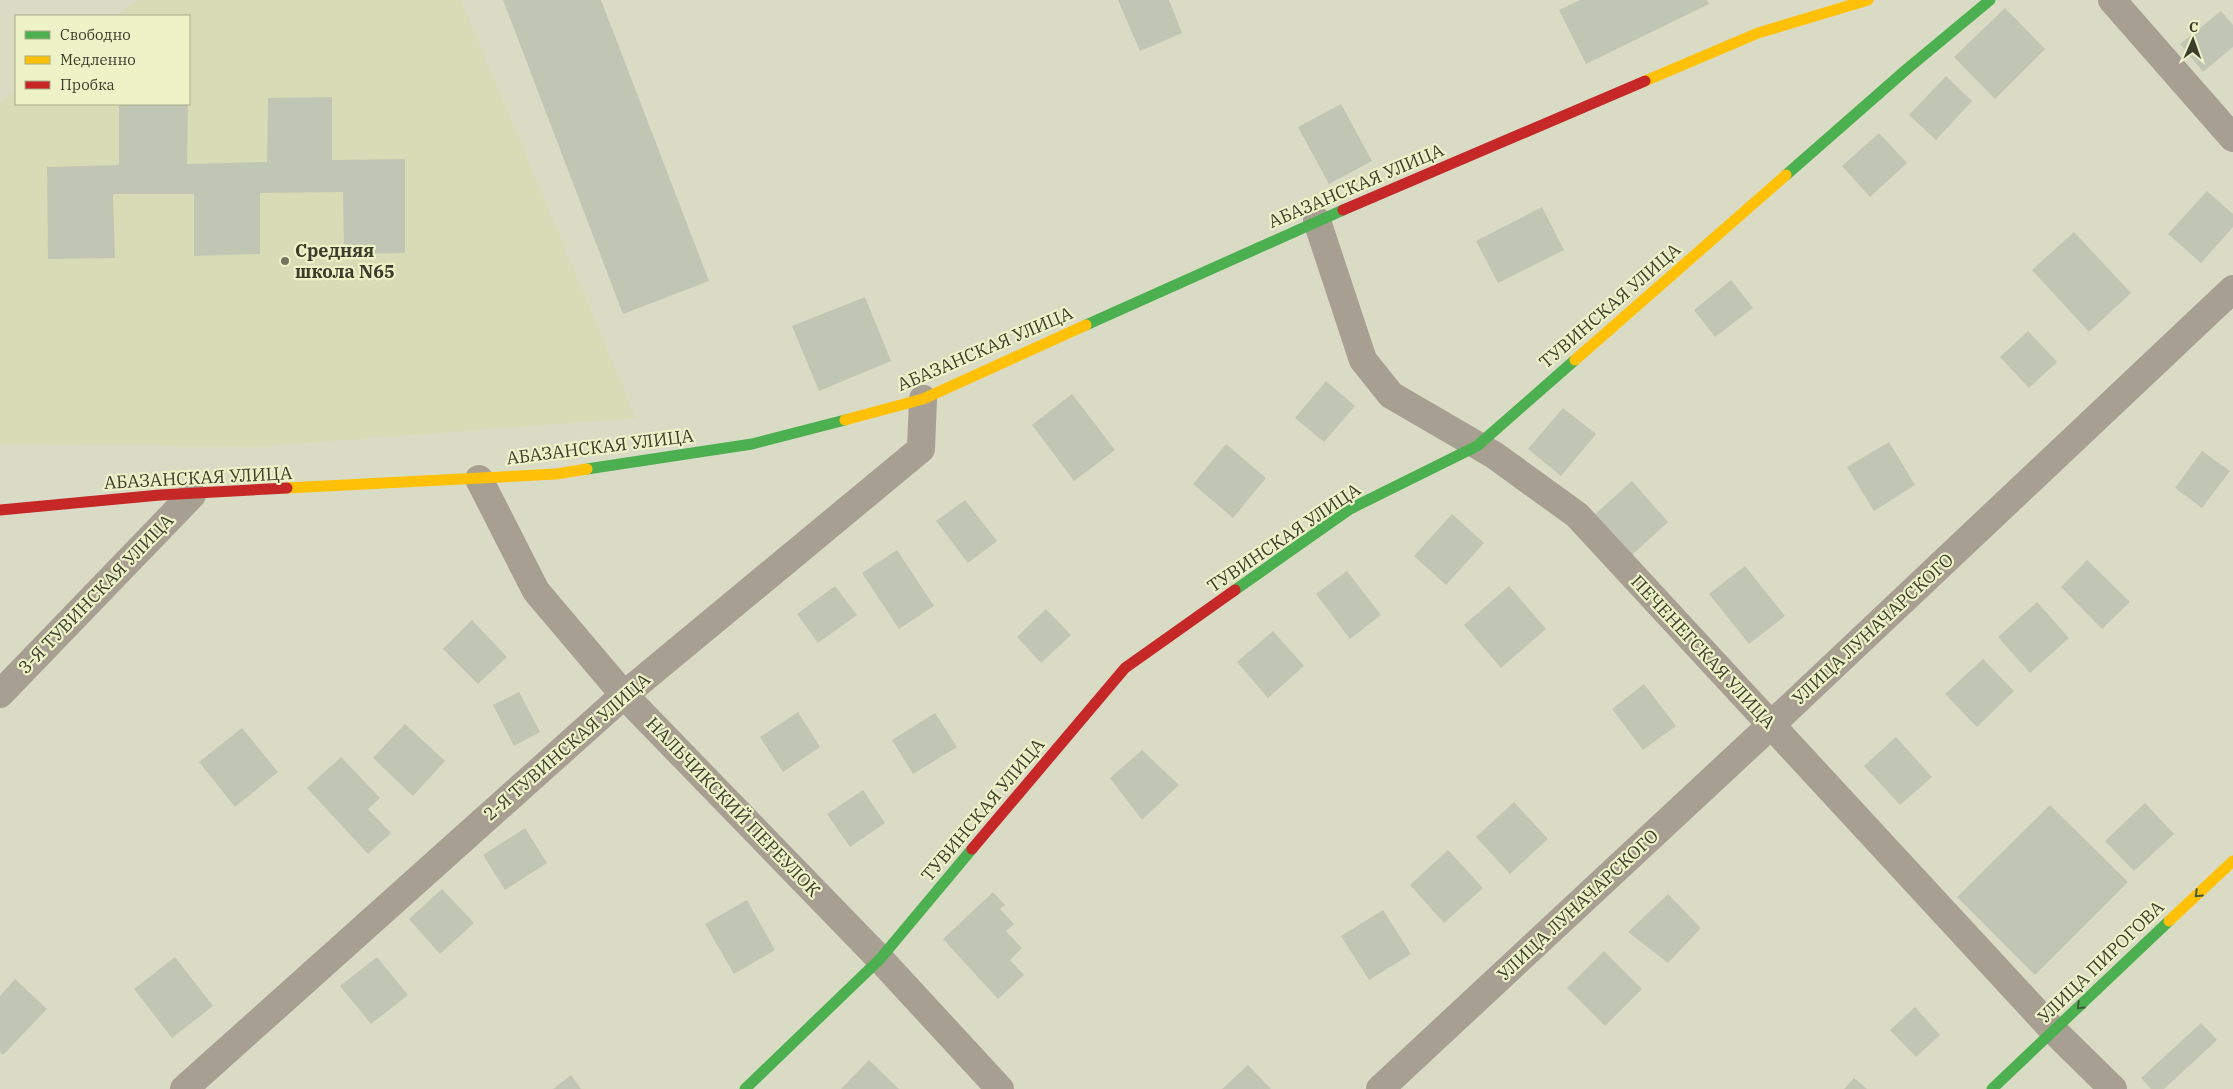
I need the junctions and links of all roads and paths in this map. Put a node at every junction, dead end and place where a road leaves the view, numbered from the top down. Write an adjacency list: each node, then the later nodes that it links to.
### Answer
1 (1868, 0): 5 (street, АБАЗАНСКАЯ УЛИЦА)
2 (1990, 0): 8 (street, ТУВИНСКАЯ УЛИЦА)
3 (2112, 0): 4 (street)
4 (2233, 138)
5 (1317, 221): 7 (street, АБАЗАНСКАЯ УЛИЦА); 8 (street, ПЕЧЕНЕГСКАЯ УЛИЦА)
6 (2233, 289): 14 (street, УЛИЦА ЛУНАЧАРСКОГО)
7 (923, 399): 9 (street, АБАЗАНСКАЯ УЛИЦА); 13 (street, 2-Я ТУВИНСКАЯ УЛИЦА)
8 (1477, 446): 14 (street, ПЕЧЕНЕГСКАЯ УЛИЦА); 16 (street, ТУВИНСКАЯ УЛИЦА)
9 (479, 479): 10 (street, АБАЗАНСКАЯ УЛИЦА); 13 (street, НАЛЬЧИКСКИЙ ПЕРЕУЛОК)
10 (192, 495): 11 (street, АБАЗАНСКАЯ УЛИЦА); 12 (street, 3-Я ТУВИНСКАЯ УЛИЦА)
11 (0, 510)
12 (0, 694)
13 (624, 695): 16 (street, НАЛЬЧИКСКИЙ ПЕРЕУЛОК); 18 (street, 2-Я ТУВИНСКАЯ УЛИЦА)
14 (1771, 725): 17 (street, ПЕЧЕНЕГСКАЯ УЛИЦА); 21 (street, УЛИЦА ЛУНАЧАРСКОГО)
15 (2233, 861): 17 (street, УЛИЦА ПИРОГОВА, one-way to 17)
16 (880, 959): 19 (street, ТУВИНСКАЯ УЛИЦА); 20 (street, НАЛЬЧИКСКИЙ ПЕРЕУЛОК)
17 (2054, 1031): 22 (street, УЛИЦА ПИРОГОВА); 23 (street, ПЕЧЕНЕГСКАЯ УЛИЦА)
18 (184, 1089)
19 (745, 1089)
20 (1000, 1089)
21 (1380, 1089)
22 (1992, 1089)
23 (2113, 1089)

